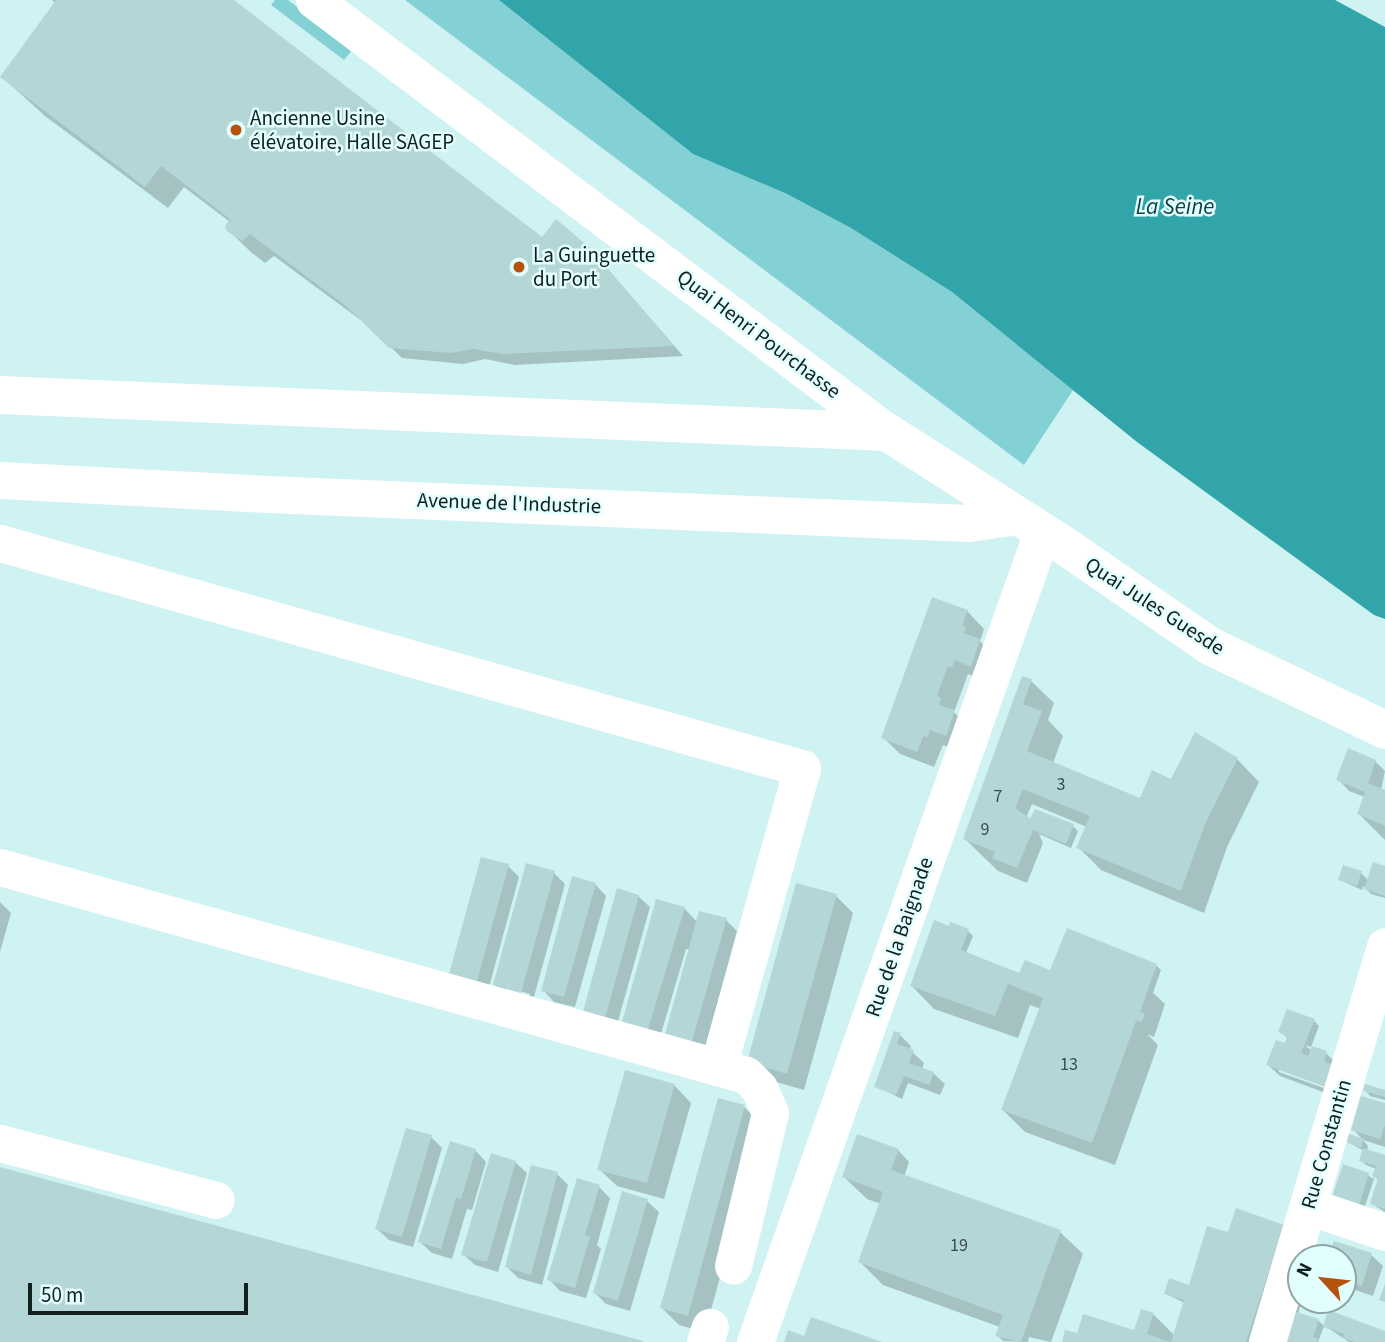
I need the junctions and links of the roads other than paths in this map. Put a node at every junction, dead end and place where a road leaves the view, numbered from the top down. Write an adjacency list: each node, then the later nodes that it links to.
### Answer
1 (314, 0): 3 (street, Quai Henri Pourchasse)
2 (0, 395): 3 (main road)
3 (887, 432): 5 (main road, Quai Henri Pourchasse)
4 (0, 480): 5 (street, Avenue de l'Industrie)
5 (1030, 524): 7 (main road, Quai Jules Guesde); 17 (street, Rue de la Baignade)
6 (0, 544): 11 (street)
7 (1385, 730)
8 (0, 867): 11 (street)
9 (1385, 946): 10 (street, Rue Constantin)
10 (1375, 1007): 14 (street, Rue Constantin)
11 (718, 1067): 16 (street)
12 (0, 1143): 13 (street)
13 (216, 1200)
14 (1308, 1206): 15 (street); 18 (street, Rue Constantin)
15 (1385, 1232)
16 (733, 1266)
17 (755, 1342)
18 (1267, 1342)

